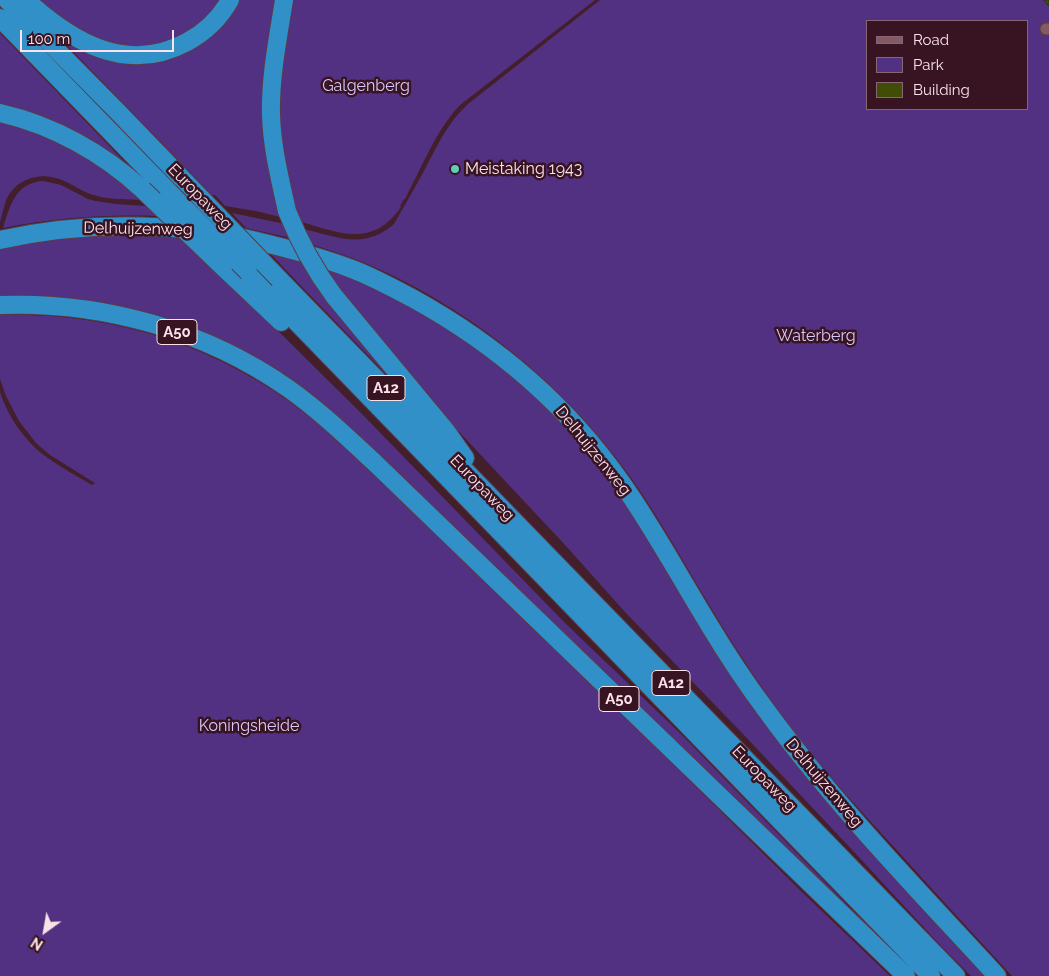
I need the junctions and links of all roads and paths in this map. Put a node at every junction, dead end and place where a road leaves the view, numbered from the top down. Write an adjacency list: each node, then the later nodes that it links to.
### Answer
1 (3, 0): 6 (highway)
2 (7, 0): 12 (highway, Europaweg / A12, bridge)
3 (26, 0): 4 (highway)
4 (230, 0)
5 (284, 0): 12 (highway, A12, bridge)
6 (0, 12)
7 (0, 18): 11 (highway, Europaweg / A12, bridge)
8 (0, 113): 11 (highway, A12, bridge)
9 (0, 240): 16 (highway, Delhuijzenweg)
10 (0, 305): 13 (highway, A50)
11 (342, 369): 14 (highway, Europaweg / A12)
12 (492, 498): 15 (highway, Europaweg / A12)
13 (906, 976)
14 (931, 976)
15 (956, 976)
16 (997, 976)

